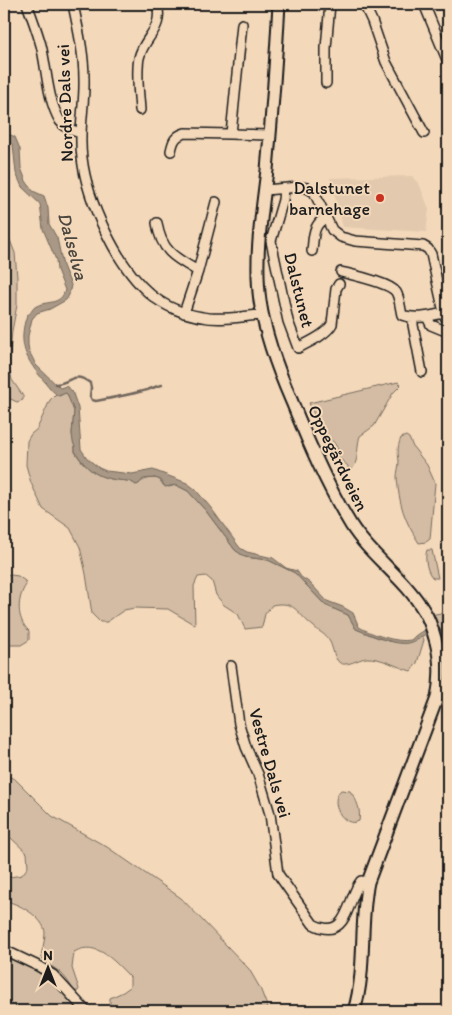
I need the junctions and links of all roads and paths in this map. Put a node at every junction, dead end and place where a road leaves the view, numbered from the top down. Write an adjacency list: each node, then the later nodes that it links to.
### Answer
1 (27, 4): 12 (street)
2 (73, 4): 12 (street, Nordre Dals vei)
3 (157, 4): 11 (street)
4 (279, 4): 15 (main road, Oppegårdveien)
5 (330, 4): 10 (street)
6 (364, 4): 14 (street)
7 (424, 4): 9 (street)
8 (242, 24): 13 (street)
9 (448, 62)
10 (326, 83)
11 (140, 110)
12 (80, 133): 26 (street, Nordre Dals vei)
13 (230, 134): 15 (street); 16 (street)
14 (424, 134)
15 (270, 135): 18 (main road, Oppegårdveien)
16 (171, 151)
17 (284, 188): 18 (street); 20 (street); 25 (street, Dalstunet)
18 (265, 190): 27 (main road, Oppegårdveien)
19 (216, 202): 23 (street)
20 (326, 218): 22 (street); 29 (street)
21 (157, 223): 23 (street)
22 (312, 251)
23 (198, 271): 26 (street)
24 (341, 272): 28 (street)
25 (338, 284)
26 (184, 313): 27 (street, Nordre Dals vei)
27 (262, 315): 33 (main road, Oppegårdveien)
28 (413, 317): 29 (street); 31 (street)
29 (427, 317): 30 (street)
30 (448, 332)
31 (422, 372)
32 (231, 666): 33 (street, Vestre Dals vei)
33 (368, 882): 36 (main road, Oppegårdveien)
34 (4, 950): 35 (street)
35 (86, 1011)
36 (354, 1011)

